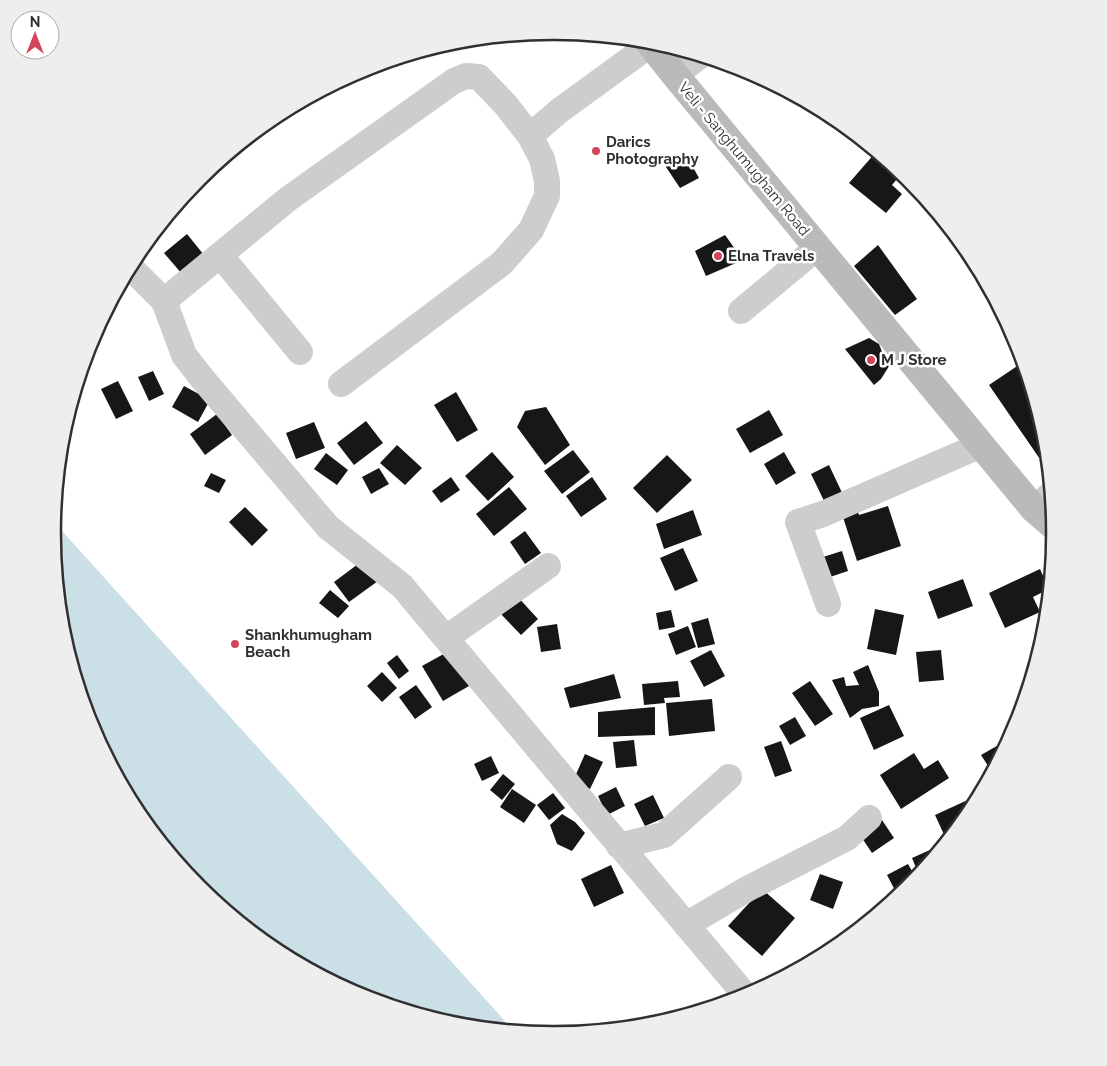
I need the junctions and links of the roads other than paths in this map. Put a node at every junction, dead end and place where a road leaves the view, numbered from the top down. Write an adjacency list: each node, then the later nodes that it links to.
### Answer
1 (642, 48): 5 (street)
2 (657, 51): 4 (main road, Veli - Sanghumugham Road)
3 (694, 61): 4 (street)
4 (675, 75): 6 (main road, Veli - Sanghumugham Road)
5 (530, 136): 7 (street); 12 (street)
6 (818, 247): 10 (street); 13 (main road, Veli - Sanghumugham Road)
7 (220, 255): 9 (street); 11 (street)
8 (136, 272): 9 (street)
9 (164, 301): 17 (street)
10 (741, 310)
11 (300, 352)
12 (342, 384)
13 (981, 445): 14 (main road, Veli - Sanghumugham Road); 16 (street)
14 (1043, 502)
15 (548, 566): 17 (street)
16 (828, 604)
17 (446, 638): 20 (street)
18 (729, 777): 20 (street)
19 (869, 818): 21 (street)
20 (619, 846): 21 (street)
21 (686, 925): 22 (street)
22 (740, 989)

